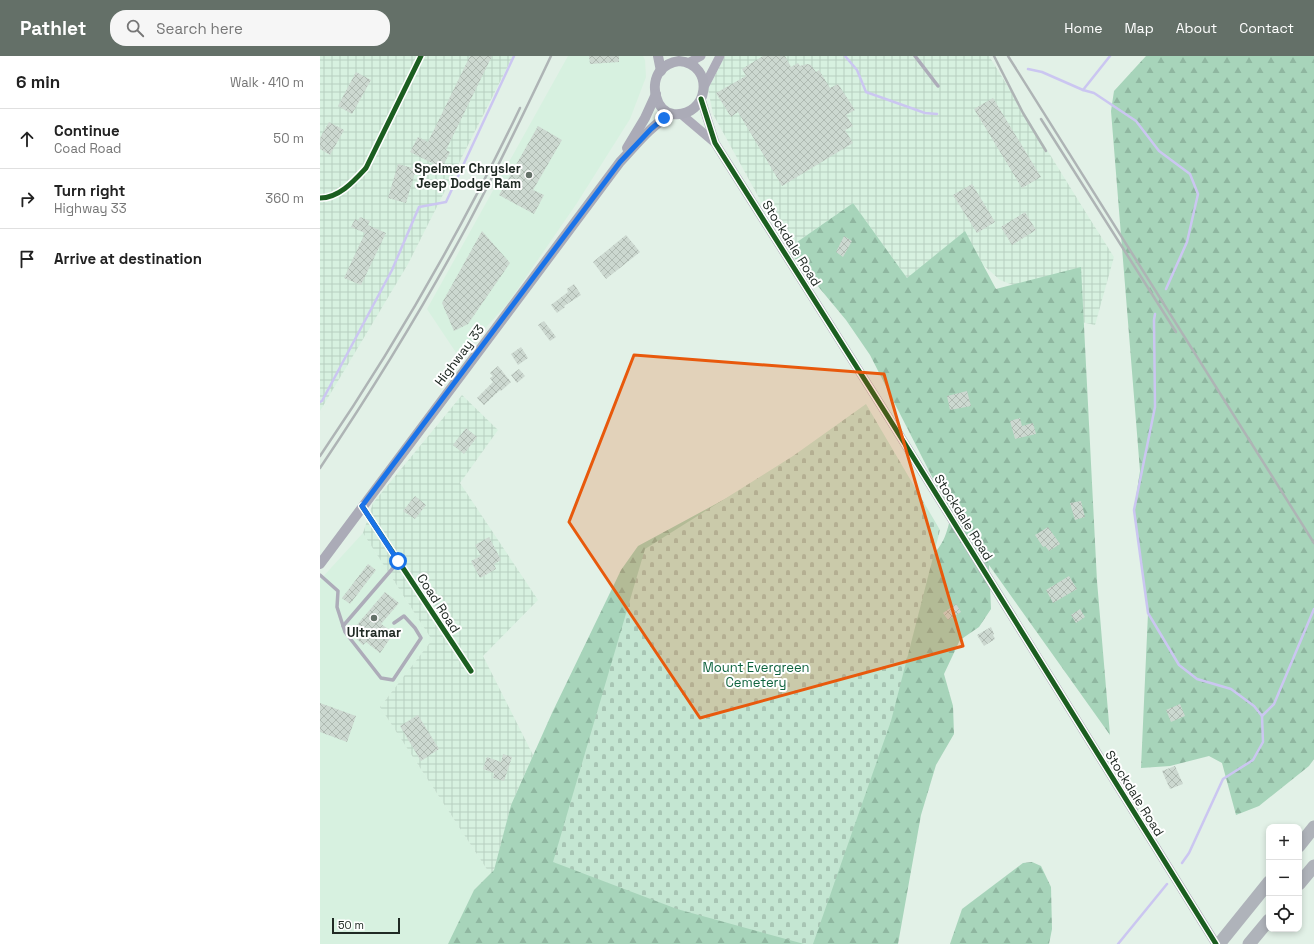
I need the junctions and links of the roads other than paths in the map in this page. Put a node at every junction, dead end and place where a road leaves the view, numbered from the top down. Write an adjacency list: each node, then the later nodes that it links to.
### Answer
1 (421, 56): 15 (street)
2 (658, 56): 7 (main road)
3 (701, 56): 6 (street)
4 (720, 56): 9 (street)
5 (915, 56): 8 (lane)
6 (683, 60): 7 (main road); 9 (main road)
7 (661, 71): 10 (main road)
8 (938, 86)
9 (704, 88): 11 (main road)
10 (656, 94): 12 (main road); 14 (main road, Highway 33)
11 (702, 98): 12 (main road); 13 (street, Stockdale Road)
12 (677, 114): 13 (street, Stockdale Road); 14 (main road, Highway 33)
13 (716, 143): 30 (street, Stockdale Road)
14 (620, 162): 16 (main road, Highway 33)
15 (320, 198)
16 (362, 506): 17 (street, Coad Road); 18 (main road, Highway 33)
17 (398, 561): 21 (lane); 22 (street, Coad Road)
18 (320, 564)
19 (320, 575): 21 (lane)
20 (394, 623): 21 (lane)
21 (343, 626)
22 (471, 672)
23 (1314, 827): 24 (highway)
24 (1302, 842)
25 (1314, 866): 26 (highway)
26 (1302, 880)
27 (1266, 886): 31 (highway)
28 (1266, 924): 29 (highway)
29 (1250, 943)
30 (1216, 944)
31 (1219, 944)

